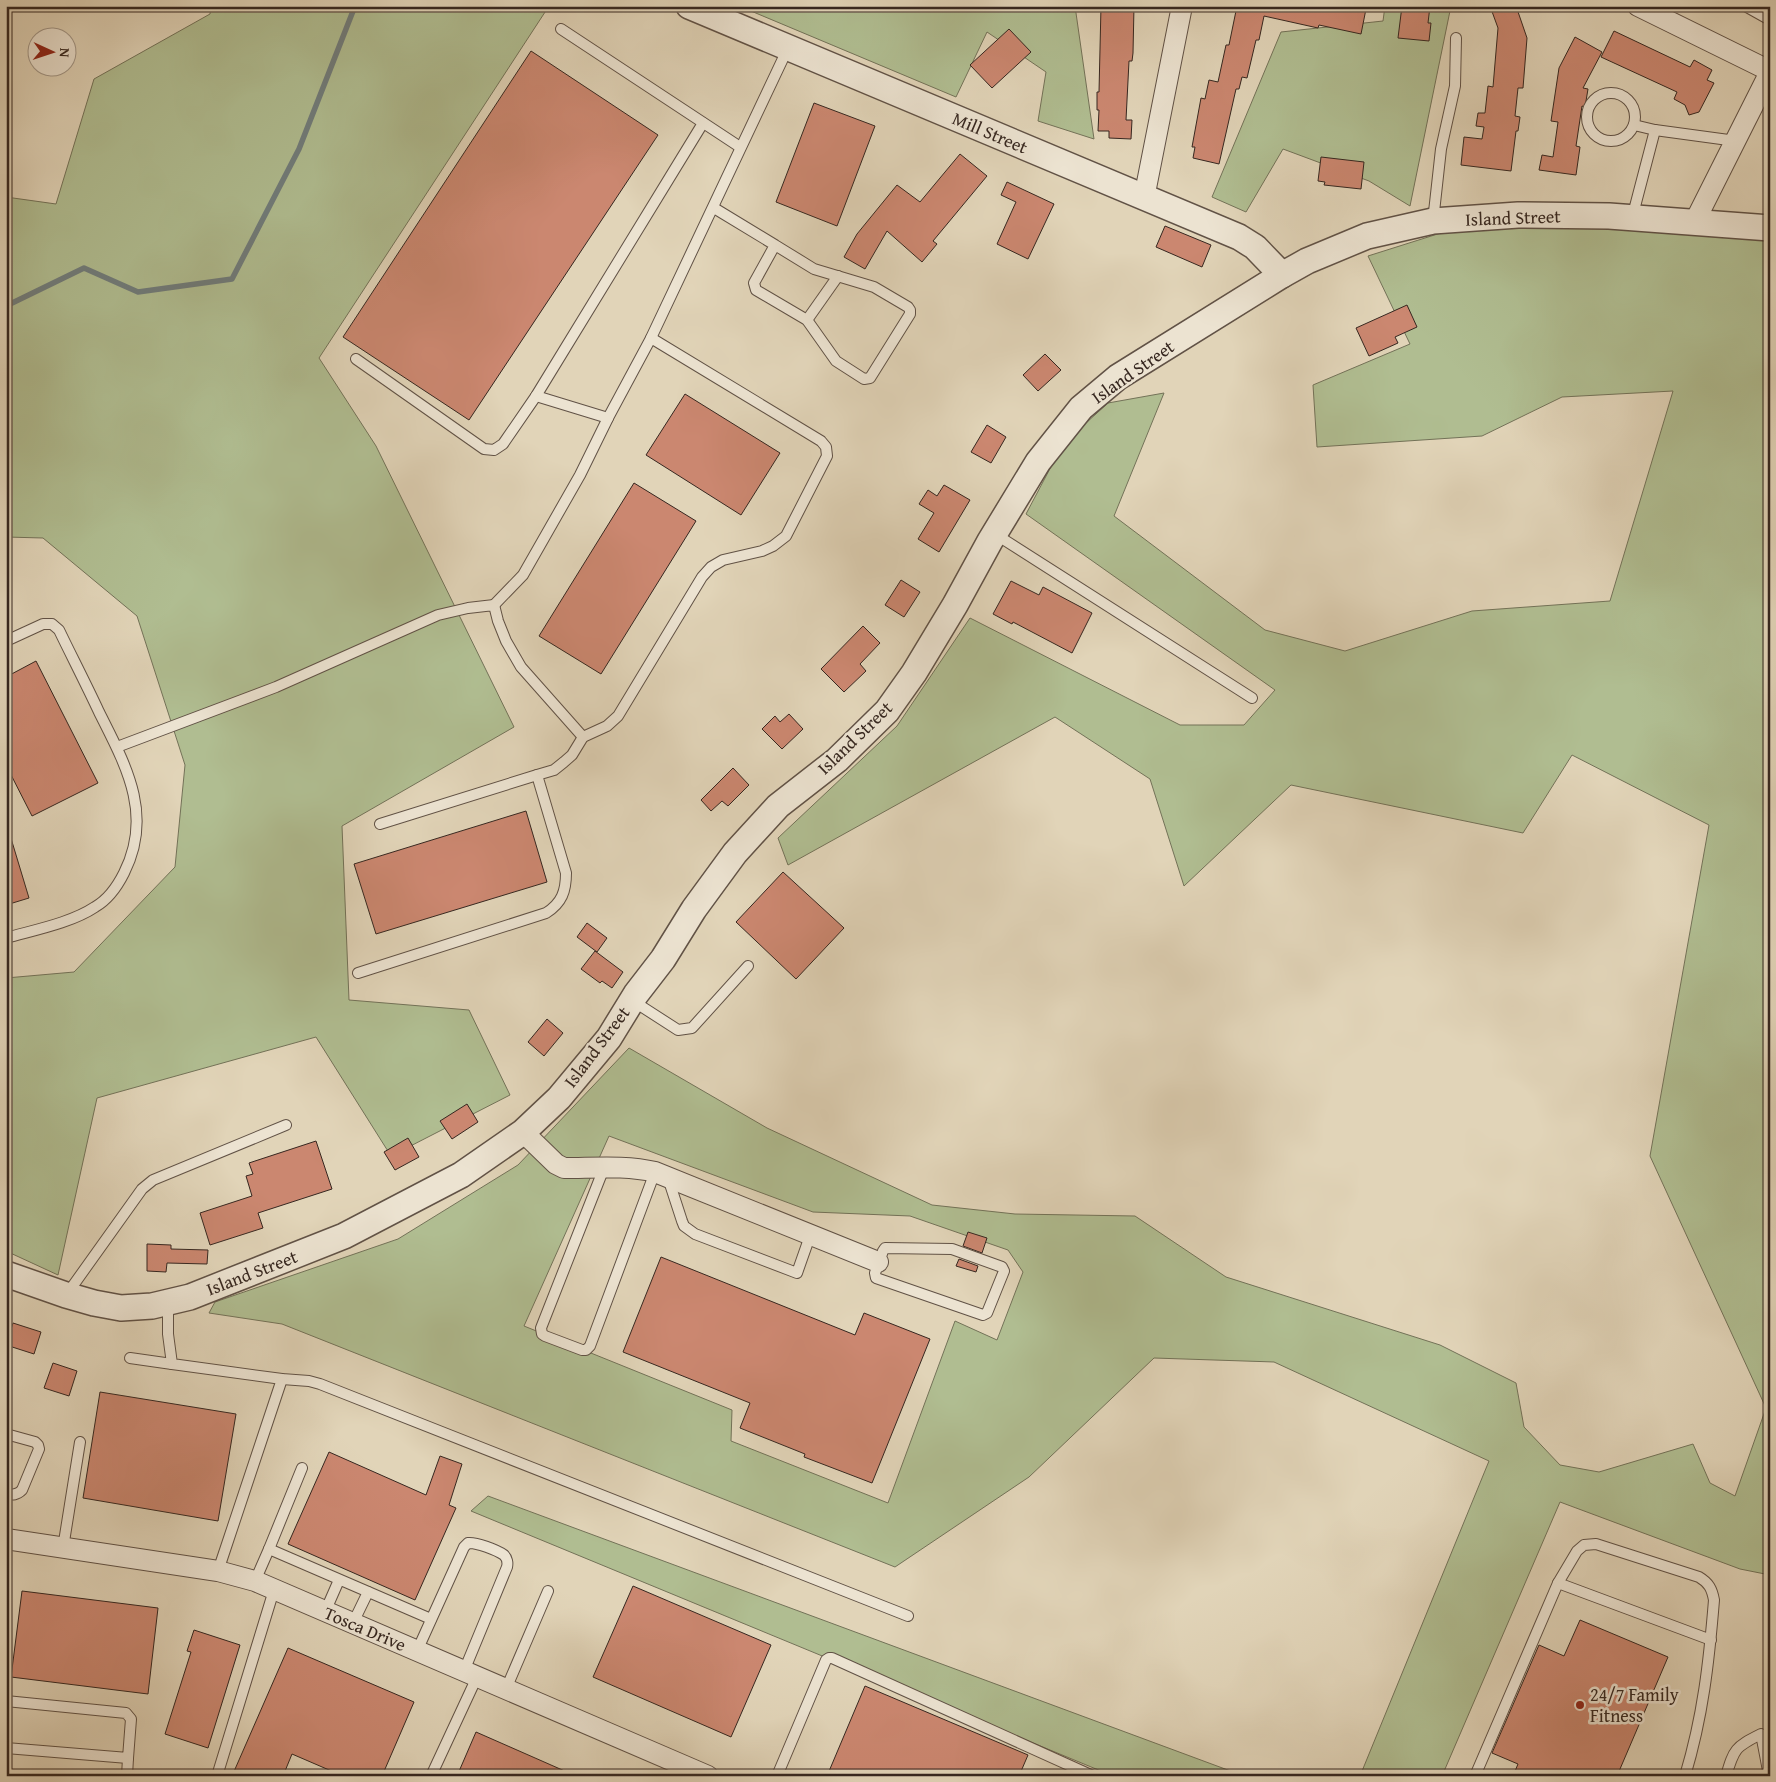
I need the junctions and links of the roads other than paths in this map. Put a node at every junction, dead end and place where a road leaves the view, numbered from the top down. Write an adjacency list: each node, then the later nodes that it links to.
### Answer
1 (689, 6): 8 (street, Mill Street)
2 (1182, 6): 15 (street)
3 (1638, 6): 9 (street)
4 (1745, 6): 5 (lane)
5 (1770, 20)
6 (561, 29): 10 (lane)
7 (1456, 38): 18 (lane)
8 (788, 48): 14 (lane); 15 (street, Mill Street)
9 (1770, 72): 13 (street)
10 (703, 124): 14 (lane); 27 (lane)
11 (1634, 125): 11 (lane); 12 (lane)
12 (1655, 130): 13 (lane); 17 (lane)
13 (1736, 141): 19 (street)
14 (740, 147): 16 (lane)
15 (1144, 198): 22 (street, Mill Street)
16 (714, 208): 21 (lane); 25 (lane)
17 (1632, 218): 18 (street, Island Street); 19 (street, Island Street)
18 (1433, 221): 22 (street, Island Street)
19 (1694, 223): 20 (street, Island Street)
20 (1770, 228)
21 (774, 245): 23 (lane); 24 (lane)
22 (1282, 275): 29 (street, Island Street)
23 (838, 276): 24 (lane); 24 (lane)
24 (807, 320)
25 (651, 338): 28 (lane); 33 (lane)
26 (356, 359): 27 (lane)
27 (536, 396): 28 (lane)
28 (608, 418): 30 (lane)
29 (994, 533): 32 (lane); 40 (street, Island Street)
30 (494, 606): 33 (lane); 34 (lane)
31 (6, 641): 34 (lane)
32 (1252, 698)
33 (583, 737): 35 (lane)
34 (117, 747): 37 (lane)
35 (537, 776): 36 (lane); 39 (lane)
36 (380, 824)
37 (6, 938)
38 (748, 966): 40 (lane)
39 (358, 973)
40 (632, 1000): 42 (street, Island Street)
41 (286, 1125): 48 (lane)
42 (523, 1132): 43 (street); 49 (street, Island Street)
43 (604, 1168): 44 (street); 44 (lane)
44 (661, 1174): 45 (street); 45 (lane)
45 (810, 1236): 46 (street)
46 (878, 1262): 46 (lane)
47 (6, 1274): 48 (street, Island Street)
48 (66, 1295): 49 (street, Island Street)
49 (168, 1302): 51 (lane)
50 (130, 1358): 51 (lane)
51 (172, 1364): 52 (lane)
52 (282, 1379): 60 (lane); 68 (lane)
53 (6, 1434): 56 (lane)
54 (80, 1442): 58 (lane)
55 (302, 1468): 59 (lane)
56 (6, 1494)
57 (6, 1539): 58 (street, Tosca Drive)
58 (63, 1548): 60 (street, Tosca Drive)
59 (269, 1549): 61 (lane); 62 (lane)
60 (218, 1571): 62 (street, Tosca Drive)
61 (339, 1580): 65 (lane); 67 (lane)
62 (255, 1582): 64 (street, Tosca Drive)
63 (1558, 1583): 71 (lane); 71 (lane); 85 (lane)
64 (274, 1590): 67 (street, Tosca Drive); 80 (lane)
65 (368, 1592): 69 (lane); 70 (lane)
66 (548, 1592): 74 (lane)
67 (325, 1612): 70 (street, Tosca Drive)
68 (908, 1616)
69 (431, 1619): 72 (lane); 73 (lane)
70 (353, 1623): 72 (street, Tosca Drive)
71 (1711, 1640): 86 (lane)
72 (417, 1651): 73 (street, Tosca Drive)
73 (471, 1674): 74 (street, Tosca Drive); 81 (lane)
74 (506, 1689): 82 (street, Tosca Drive)
75 (6, 1700): 78 (lane)
76 (1766, 1734): 87 (lane); 88 (lane)
77 (6, 1748): 78 (lane)
78 (128, 1758): 79 (lane)
79 (127, 1776)
80 (217, 1776)
81 (431, 1776)
82 (708, 1776)
83 (776, 1776): 84 (lane)
84 (1093, 1776)
85 (1475, 1776)
86 (1685, 1776)
87 (1726, 1776)
88 (1769, 1776)

